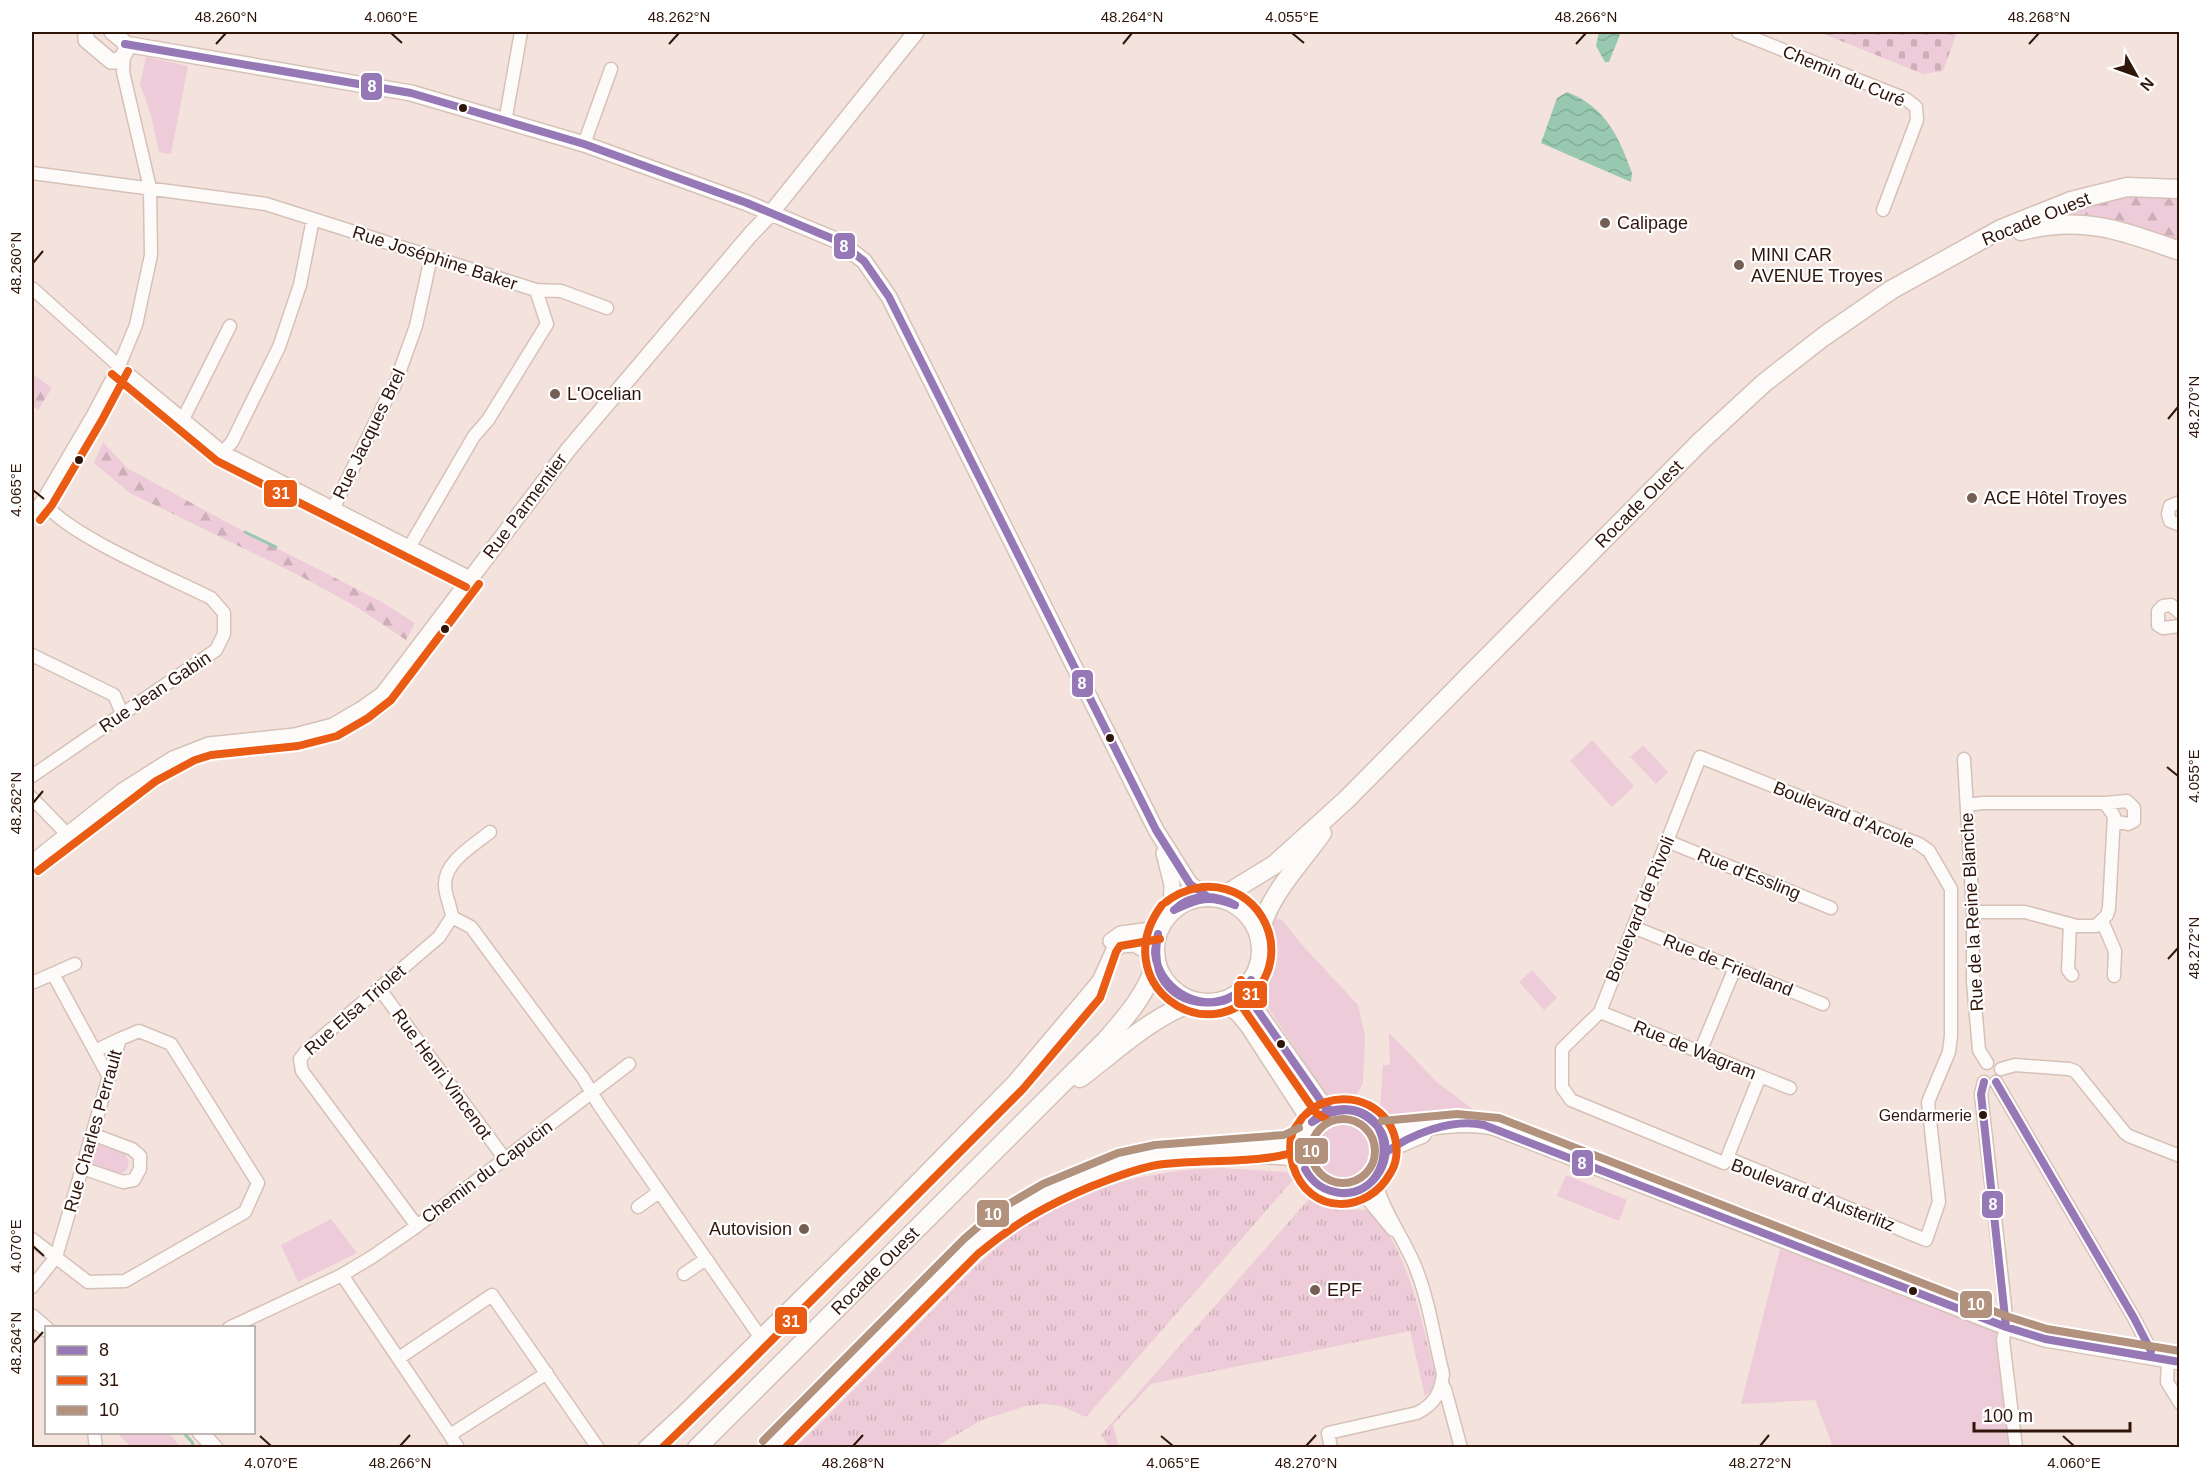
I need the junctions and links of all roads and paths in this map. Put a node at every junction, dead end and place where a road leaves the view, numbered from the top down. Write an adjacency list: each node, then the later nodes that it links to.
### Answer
1 (112, 32): 6 (street)
2 (521, 32): 8 (street)
3 (916, 32): 14 (street, Rue Parmentier)
4 (1738, 32): 13 (street, Chemin du Curé)
5 (84, 33): 6 (street)
6 (120, 53): 8 (street); 11 (street)
7 (611, 69): 9 (street)
8 (505, 122): 9 (street)
9 (584, 144): 14 (street)
10 (32, 173): 11 (street, Rue Joséphine Baker)
11 (150, 188): 15 (street, Rue Joséphine Baker); 23 (street)
12 (2180, 189): 16 (main road, Rocade Ouest)
13 (1883, 210)
14 (771, 213): 32 (street, Rue Parmentier); 45 (street)
15 (313, 219): 18 (street, Rue Joséphine Baker); 25 (street)
16 (1965, 249): 17 (main road, Rocade Ouest); 41 (main road, Rocade Ouest)
17 (2180, 251)
18 (431, 257): 20 (street, Rue Joséphine Baker); 28 (street, Rue Jacques Brel)
19 (32, 288): 23 (street)
20 (536, 290): 21 (street); 31 (street, Rue Joséphine Baker)
21 (607, 308)
22 (230, 326): 24 (street)
23 (119, 366): 24 (street); 26 (street)
24 (183, 420): 25 (street)
25 (223, 452): 28 (street)
26 (43, 500): 29 (street); 36 (street, Rue Jean Gabin)
27 (2180, 502): 30 (street)
28 (334, 507): 31 (street)
29 (32, 513)
30 (2180, 525)
31 (410, 546): 32 (street)
32 (471, 578): 47 (street, Rue Parmentier)
33 (2180, 613): 34 (street)
34 (2180, 626)
35 (32, 655): 36 (street)
36 (122, 713): 39 (street, Rue Jean Gabin)
37 (1701, 757): 48 (street, Boulevard de Rivoli); 78 (street, Boulevard d'Arcole)
38 (1964, 759): 43 (street, Rue de la Reine Blanche)
39 (32, 776)
40 (32, 798): 47 (street)
41 (1346, 800): 50 (main road, Rocade Ouest); 59 (main road, Rocade Ouest)
42 (2105, 803): 43 (street); 44 (street); 44 (street)
43 (1967, 805): 53 (street, Rue de la Reine Blanche)
44 (2114, 821): 55 (street)
45 (1156, 830): 50 (street); 52 (street)
46 (490, 832): 54 (street)
47 (67, 834): 49 (street, Rue Parmentier)
48 (1667, 841): 51 (street, Rue d'Essling); 57 (street, Boulevard de Rivoli)
49 (32, 863)
50 (1214, 898): 52 (main road); 59 (main road)
51 (1831, 908)
52 (1171, 911): 58 (main road)
53 (1973, 912): 56 (street); 79 (street, Rue de la Reine Blanche)
54 (452, 917): 68 (street, Rue Elsa Triolet); 86 (street)
55 (2102, 921): 56 (street); 65 (street)
56 (2070, 924): 64 (street)
57 (1633, 927): 62 (street, Rue de Friedland); 73 (street, Boulevard de Rivoli)
58 (1159, 929): 60 (main road); 69 (street)
59 (1259, 936): 66 (main road)
60 (1155, 960): 69 (street); 71 (main road); 88 (main road, Rocade Ouest)
61 (75, 964): 63 (street)
62 (1735, 968): 72 (street, Rue de Friedland); 77 (street)
63 (53, 974): 67 (street); 76 (street)
64 (2072, 975)
65 (2114, 976)
66 (1251, 980): 70 (main road); 87 (street)
67 (34, 982)
68 (379, 988): 98 (street, Rue Henri Vincenot); 105 (street, Rue Elsa Triolet)
69 (1090, 992): 117 (street)
70 (1221, 1001): 71 (main road); 89 (street)
71 (1194, 1002): 88 (main road, Rocade Ouest)
72 (1823, 1004)
73 (1600, 1012): 75 (street, Boulevard de Rivoli); 77 (street, Rue de Wagram)
74 (120, 1039): 76 (street); 83 (street, Rue Charles Perrault); 108 (street, Rue Charles Perrault)
75 (1562, 1049): 97 (street, Boulevard d'Austerlitz)
76 (95, 1052): 83 (street)
77 (1700, 1052): 82 (street, Rue de Wagram)
78 (1949, 1052): 97 (street, Boulevard d'Austerlitz)
79 (1987, 1063): 81 (street); 84 (street)
80 (629, 1064): 86 (street, Chemin du Capucin)
81 (2001, 1069): 84 (street); 96 (street)
82 (1760, 1076): 85 (street, Rue de Wagram); 97 (street)
83 (109, 1077): 92 (street, Rue Charles Perrault)
84 (1990, 1082): 116 (street); 118 (street)
85 (1790, 1088)
86 (592, 1093): 98 (street, Chemin du Capucin); 102 (street)
87 (1331, 1110): 89 (street); 91 (street)
88 (1026, 1119): 130 (main road, Rocade Ouest)
89 (1311, 1123): 93 (street)
90 (1446, 1127): 91 (street); 95 (street); 116 (street)
91 (1381, 1131): 95 (street)
92 (92, 1134): 100 (street, Rue Charles Perrault); 100 (street)
93 (1303, 1138): 94 (street); 99 (street)
94 (1193, 1152): 99 (street); 131 (street)
95 (1385, 1153): 101 (street)
96 (2180, 1155)
97 (1727, 1158)
98 (505, 1159): 105 (street, Chemin du Capucin)
99 (1303, 1163): 103 (street)
100 (82, 1168): 108 (street, Rue Charles Perrault)
101 (1375, 1178): 103 (street); 107 (street)
102 (659, 1192): 104 (street); 109 (street)
103 (1353, 1192): 107 (street)
104 (638, 1207)
105 (417, 1226): 111 (street, Chemin du Capucin)
106 (32, 1239): 108 (street)
107 (1407, 1248): 122 (street)
108 (56, 1257): 112 (street, Rue Charles Perrault)
109 (706, 1259): 110 (street); 117 (street)
110 (684, 1274)
111 (342, 1275): 114 (street, Chemin du Capucin); 119 (street)
112 (32, 1287)
113 (32, 1317): 115 (street)
114 (233, 1326)
115 (45, 1328)
116 (2006, 1328): 118 (street); 134 (street)
117 (761, 1338): 129 (street)
118 (2150, 1357): 120 (street)
119 (399, 1358): 121 (street); 125 (street)
120 (2174, 1361): 123 (street)
121 (547, 1373): 125 (street); 128 (street)
122 (1442, 1384): 132 (street); 133 (street)
123 (2180, 1402)
124 (202, 1434): 126 (street)
125 (450, 1435): 127 (street)
126 (215, 1448)
127 (458, 1448)
128 (598, 1448)
129 (646, 1448)
130 (697, 1448)
131 (770, 1448)
132 (1330, 1448)
133 (1461, 1448)
134 (2016, 1448)

